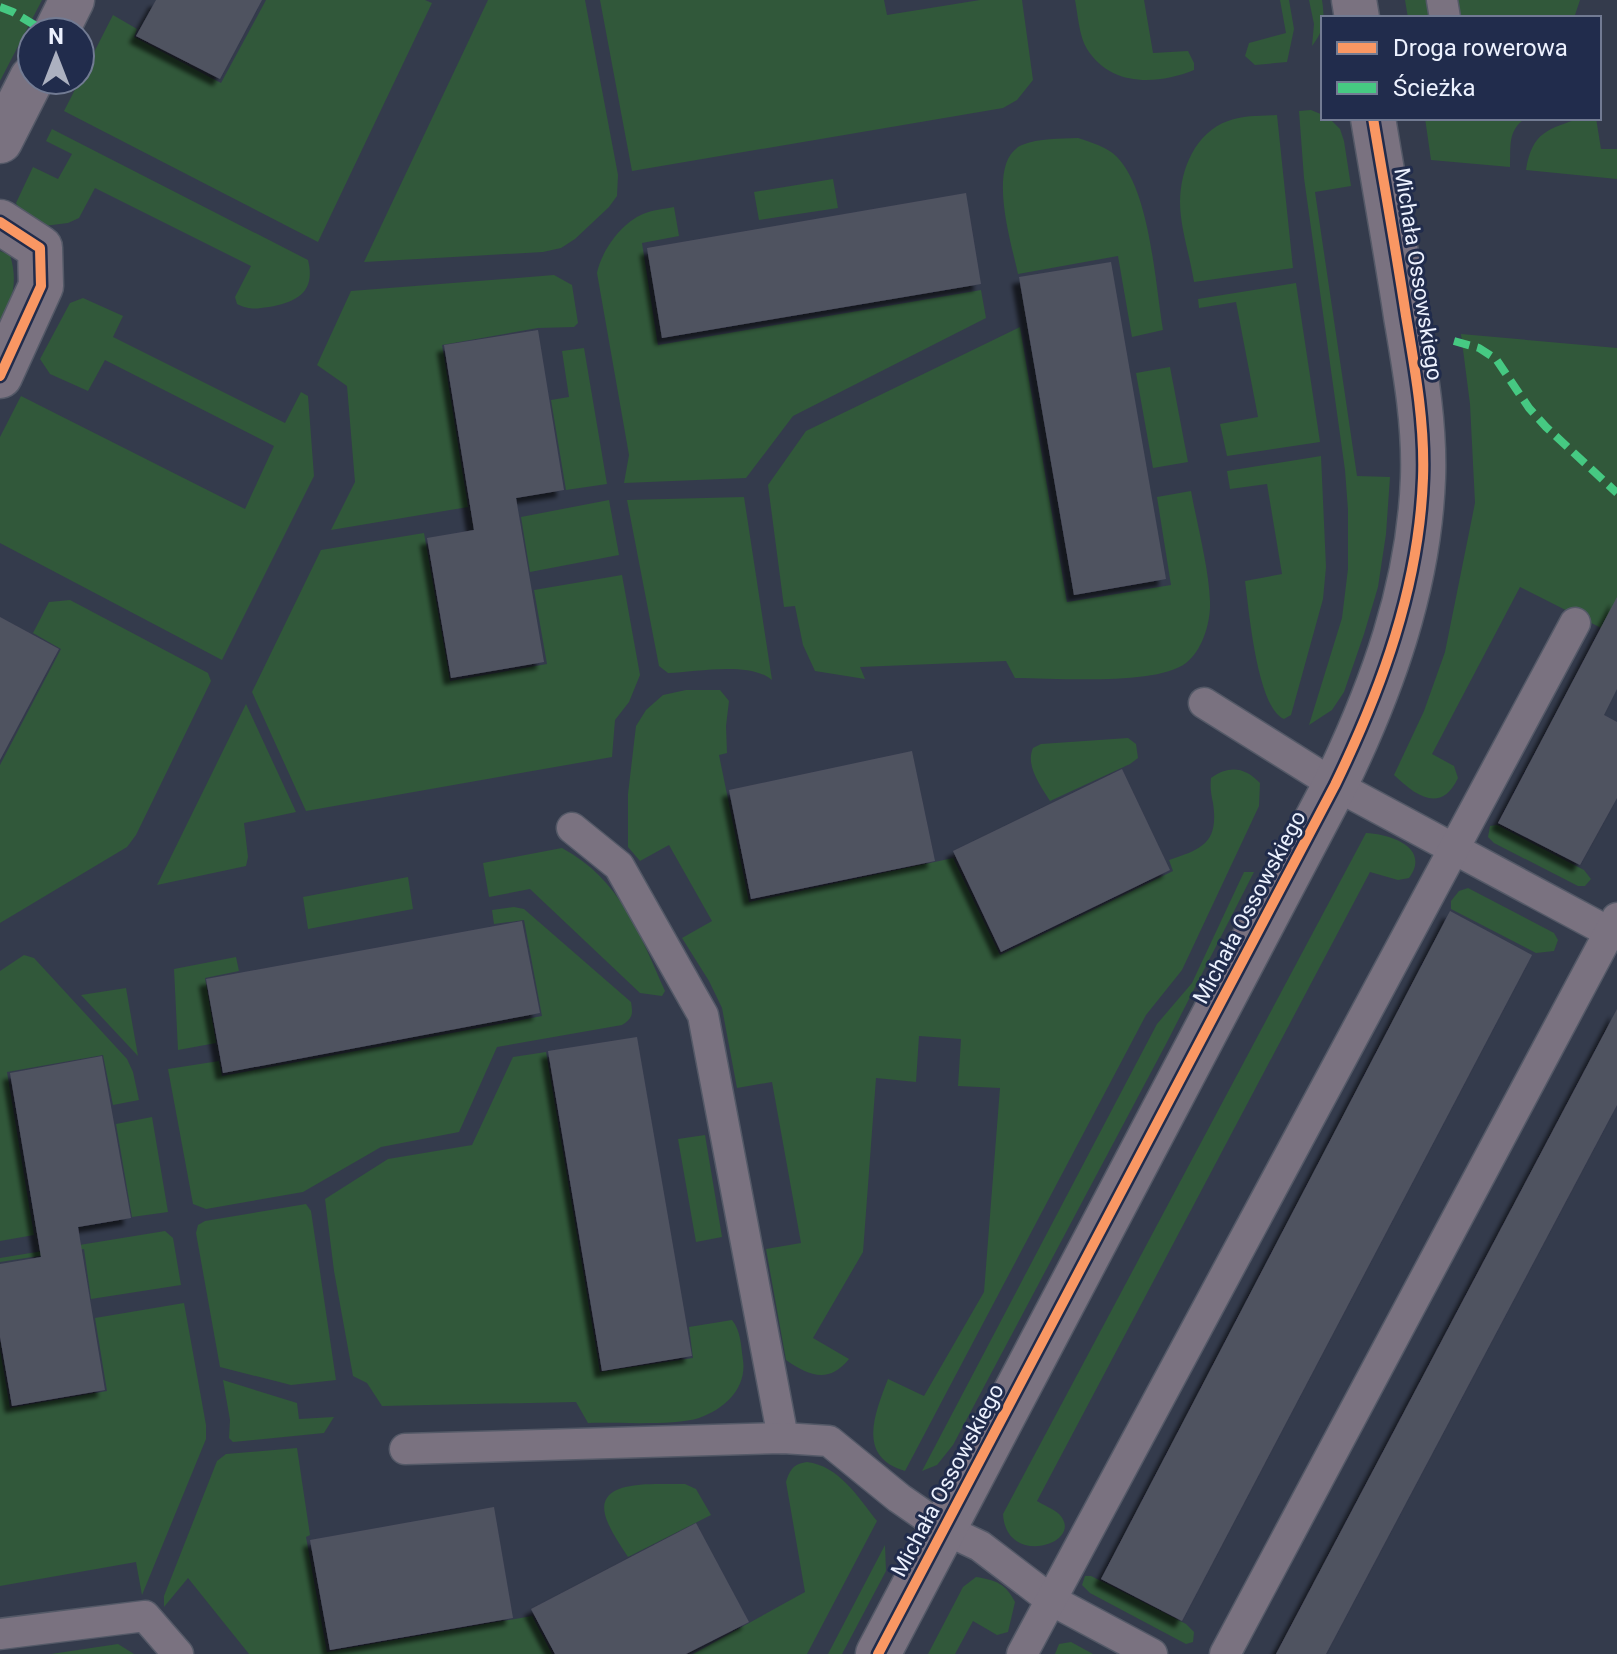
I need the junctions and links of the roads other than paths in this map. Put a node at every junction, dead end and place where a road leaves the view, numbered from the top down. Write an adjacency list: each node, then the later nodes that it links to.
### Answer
1 (23, 96): 3 (street)
2 (1373, 120): 8 (street, Michała Ossowskiego)
3 (0, 141)
4 (0, 222): 5 (street)
5 (0, 376)
6 (1575, 623): 10 (lane)
7 (1204, 703): 8 (lane)
8 (1335, 785): 10 (lane); 14 (street, Michała Ossowskiego)
9 (572, 828): 12 (lane)
10 (1455, 850): 11 (lane); 15 (lane)
11 (1613, 925): 21 (lane)
12 (783, 1438): 13 (lane); 14 (lane)
13 (405, 1449)
14 (944, 1529): 15 (lane); 18 (street, Michała Ossowskiego)
15 (1051, 1600): 19 (lane); 20 (lane)
16 (0, 1634): 17 (lane)
17 (178, 1654)
18 (878, 1654)
19 (1022, 1654)
20 (1152, 1654)
21 (1225, 1654)

